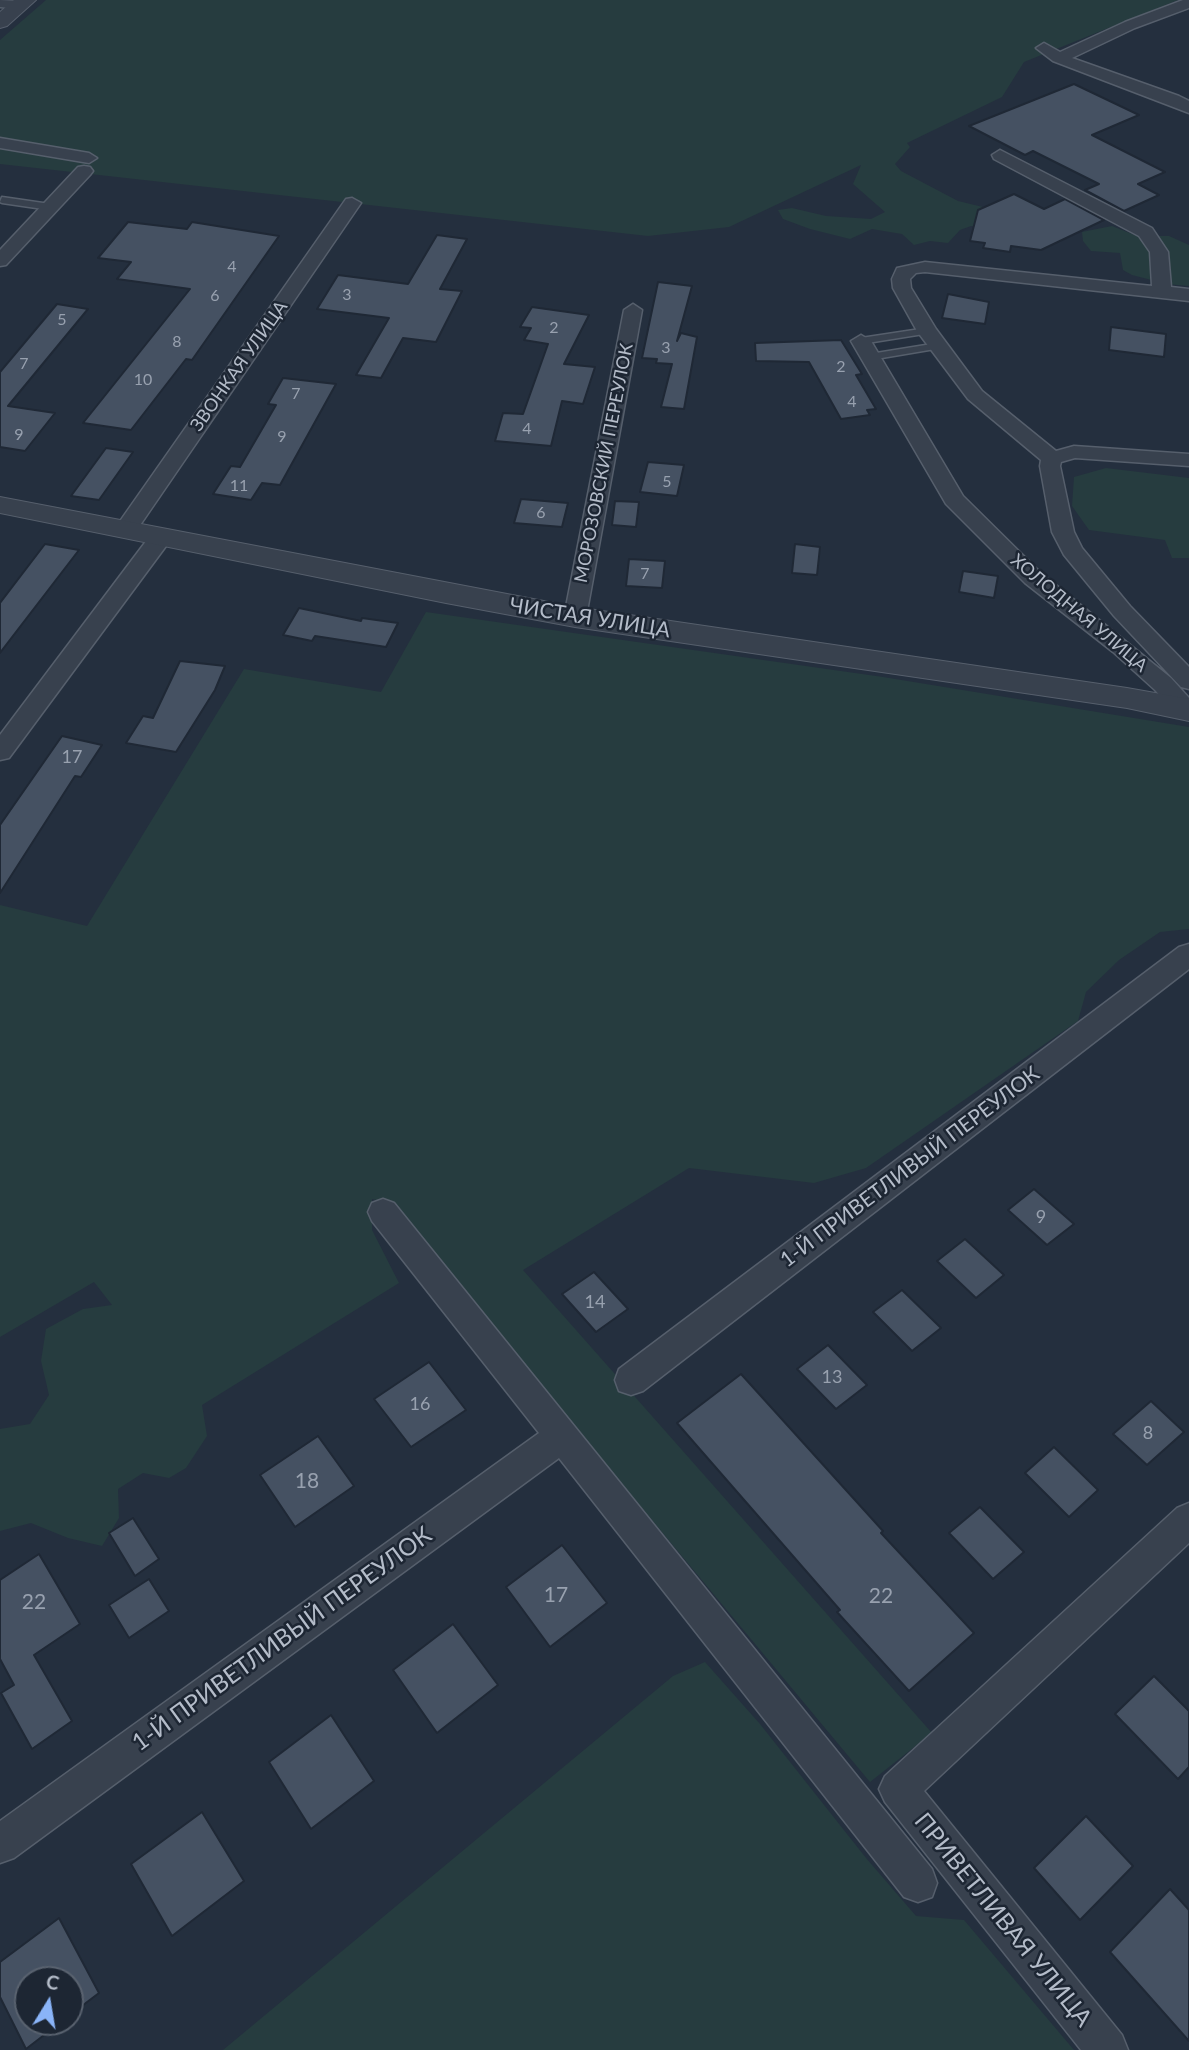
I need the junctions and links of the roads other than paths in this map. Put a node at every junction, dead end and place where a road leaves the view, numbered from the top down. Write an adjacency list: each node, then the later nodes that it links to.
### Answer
1 (15, 3): 3 (street)
2 (1189, 3): 5 (street)
3 (0, 22)
4 (1044, 48): 5 (street)
5 (1059, 58): 6 (street)
6 (1189, 108)
7 (0, 142): 11 (street)
8 (1000, 155): 13 (street)
9 (2, 200): 11 (lane)
10 (352, 203): 21 (street, ЗВОНКАЯ УЛИЦА)
11 (50, 206): 12 (street)
12 (0, 261)
13 (1162, 293): 14 (street); 16 (street)
14 (1189, 295)
15 (633, 310): 23 (street, МОРОЗОВСКИЙ ПЕРЕУЛОК)
16 (932, 338): 17 (lane); 17 (lane); 18 (street)
17 (866, 349): 24 (street, ХОЛОДНАЯ УЛИЦА)
18 (1052, 458): 19 (street); 24 (street)
19 (1189, 460)
20 (0, 505): 21 (street, ЧИСТАЯ УЛИЦА)
21 (126, 529): 22 (street, ЧИСТАЯ УЛИЦА)
22 (161, 537): 23 (street, ЧИСТАЯ УЛИЦА); 25 (street)
23 (575, 617): 24 (street, ЧИСТАЯ УЛИЦА)
24 (1187, 700)
25 (0, 752)
26 (1189, 954): 28 (street, 1-Й ПРИВЕТЛИВЫЙ ПЕРЕУЛОК)
27 (383, 1212): 29 (street)
28 (631, 1380)
29 (563, 1435): 31 (street, 1-Й ПРИВЕТЛИВЫЙ ПЕРЕУЛОК); 32 (street)
30 (1189, 1520): 33 (street, ПРИВЕТЛИВАЯ УЛИЦА)
31 (0, 1844)
32 (918, 1884)
33 (1107, 2050)

